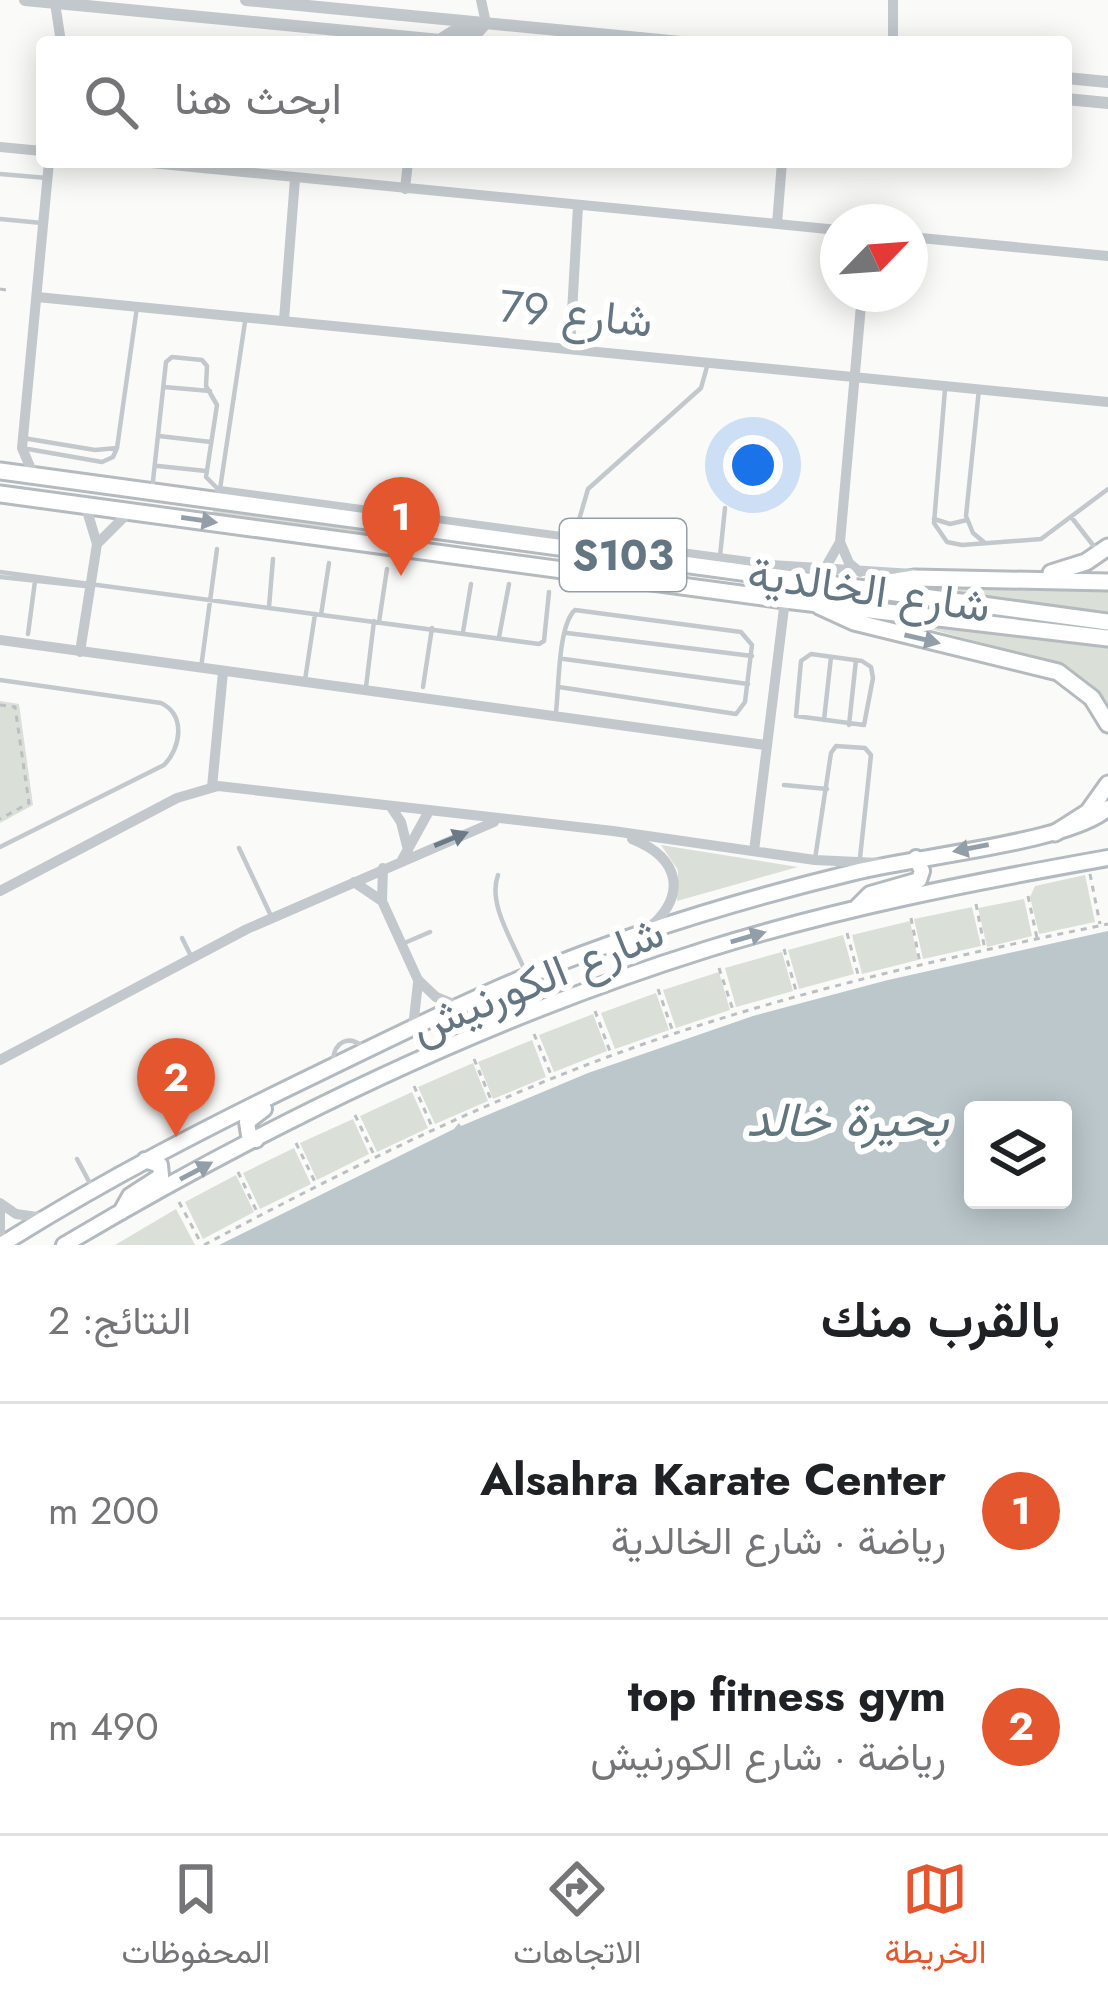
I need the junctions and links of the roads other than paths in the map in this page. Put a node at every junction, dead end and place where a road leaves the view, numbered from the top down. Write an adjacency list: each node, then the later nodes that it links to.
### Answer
1 (25, 0): 5 (street)
2 (247, 0): 7 (street)
3 (479, 0): 7 (street); 8 (street)
4 (893, 0): 14 (street)
5 (55, 2): 6 (street); 9 (street)
6 (79, 5): 10 (street); 11 (street)
7 (465, 21): 8 (street)
8 (487, 23): 12 (street); 13 (street)
9 (61, 36)
10 (63, 36)
11 (371, 36)
12 (444, 36)
13 (620, 36)
14 (889, 36)
15 (1072, 79): 16 (street)
16 (1108, 82)
17 (1072, 100): 18 (street)
18 (1108, 103)
19 (0, 147): 20 (street)
20 (36, 150)
21 (48, 168): 26 (street)
22 (199, 168): 27 (street)
23 (408, 168): 28 (street)
24 (782, 168): 32 (street)
25 (0, 175): 26 (lane)
26 (47, 178): 31 (street)
27 (295, 178): 28 (street); 40 (street)
28 (406, 189): 29 (street)
29 (578, 206): 32 (street); 41 (street)
30 (0, 219): 31 (lane)
31 (43, 223): 36 (street)
32 (777, 224): 33 (street)
33 (820, 228)
34 (928, 239): 35 (street)
35 (1108, 256)
36 (37, 297): 37 (street, شارع 79); 51 (street)
37 (137, 305): 39 (street, شارع 79); 52 (lane)
38 (860, 312): 43 (street)
39 (245, 316): 40 (street, شارع 79); 58 (lane)
40 (284, 320): 41 (street, شارع 79)
41 (570, 348): 42 (street, شارع 79)
42 (708, 362): 43 (street, شارع 79); 67 (lane)
43 (854, 377): 44 (street, شارع 79); 68 (street)
44 (946, 386): 46 (street, شارع 79); 65 (lane)
45 (164, 387): 47 (lane); 47 (lane); 49 (lane)
46 (979, 389): 48 (street, شارع 79); 66 (lane)
47 (210, 391): 50 (lane)
48 (1108, 402)
49 (159, 436): 50 (lane); 53 (lane)
50 (211, 442): 55 (lane)
51 (23, 443): 52 (lane); 52 (lane); 54 (street); 56 (street)
52 (117, 448)
53 (155, 466): 55 (lane); 59 (lane)
54 (3, 471): 56 (main road, شارع الخالدية / S103)
55 (206, 472): 58 (lane)
56 (34, 476): 59 (main road, شارع الخالدية / S103)
57 (1108, 489): 64 (lane)
58 (220, 491): 67 (street)
59 (152, 492): 73 (main road, شارع الخالدية / S103)
60 (0, 494): 61 (main road, شارع الخالدية / S103)
61 (86, 504): 63 (main road, شارع الخالدية / S103); 70 (street)
62 (725, 508): 74 (lane)
63 (132, 510): 70 (street); 88 (main road, شارع الخالدية / S103, one-way to 88)
64 (1072, 518): 69 (lane); 72 (lane)
65 (934, 519): 66 (lane); 69 (lane)
66 (967, 520): 69 (lane)
67 (574, 537): 73 (street)
68 (840, 542): 78 (street); 81 (street)
69 (985, 542)
70 (98, 544): 86 (street)
71 (217, 549): 89 (lane)
72 (1104, 550): 80 (main road)
73 (644, 553): 74 (street); 81 (main road, شارع الخالدية / S103)
74 (720, 557): 78 (street)
75 (273, 559): 91 (lane)
76 (329, 563): 92 (lane)
77 (387, 569): 93 (lane)
78 (824, 570): 81 (street)
79 (0, 574): 82 (lane); 86 (lane)
80 (1029, 578): 81 (main road); 83 (main road)
81 (861, 580): 95 (main road, شارع الخالدية / S103)
82 (35, 581): 86 (lane); 98 (lane)
83 (1108, 582)
84 (471, 584): 96 (lane)
85 (508, 584): 99 (lane)
86 (91, 585): 89 (lane); 101 (street)
87 (549, 592): 99 (lane)
88 (785, 599): 90 (main road, شارع الخالدية / S103); 114 (street)
89 (210, 602): 91 (lane); 106 (lane)
90 (812, 602): 95 (main road, شارع الخالدية / S103); 118 (main road, one-way to 118)
91 (268, 608): 92 (lane)
92 (318, 614): 93 (lane); 109 (lane)
93 (376, 621): 94 (lane); 113 (lane)
94 (432, 628): 96 (lane); 111 (lane)
95 (1100, 629)
96 (464, 632): 99 (lane)
97 (564, 633): 102 (lane); 102 (lane); 104 (lane)
98 (28, 634)
99 (499, 637)
100 (0, 640): 101 (street)
101 (80, 652): 106 (street)
102 (752, 656): 110 (lane)
103 (831, 657): 105 (lane); 115 (lane); 117 (lane)
104 (562, 659): 110 (lane); 112 (lane)
105 (856, 660): 119 (lane); 119 (lane)
106 (201, 668): 107 (street)
107 (223, 672): 109 (street); 123 (street)
108 (0, 680): 132 (lane)
109 (304, 683): 113 (street)
110 (748, 684): 112 (lane)
111 (423, 687)
112 (559, 687): 116 (lane)
113 (365, 692): 116 (street)
114 (770, 712): 115 (lane); 120 (street)
115 (796, 716): 117 (lane)
116 (556, 717): 120 (street)
117 (824, 720): 119 (lane)
118 (1108, 724)
119 (849, 725)
120 (765, 745): 134 (street)
121 (1108, 784): 131 (main road)
122 (784, 785): 124 (lane)
123 (212, 787): 125 (street); 144 (street)
124 (826, 789): 138 (lane); 139 (lane)
125 (391, 807): 127 (street); 135 (street)
126 (1108, 808): 131 (main road, شارع الكورنيش)
127 (413, 809): 128 (street); 135 (street)
128 (429, 812): 129 (street); 135 (street)
129 (499, 820): 130 (street); 135 (street, one-way to 129)
130 (613, 831): 134 (street); 149 (street)
131 (1055, 833): 136 (main road, شارع الكورنيش, one-way to 136)
132 (0, 848)
133 (239, 848): 147 (lane)
134 (754, 851): 138 (street)
135 (405, 855): 141 (street)
136 (916, 858): 140 (main road, شارع الكورنيش); 146 (main road)
137 (1108, 858): 146 (main road, شارع الكورنيش)
138 (815, 860): 139 (street)
139 (863, 863): 140 (street)
140 (887, 863): 149 (main road, شارع الكورنيش)
141 (383, 868): 143 (street); 145 (street)
142 (498, 875): 153 (lane)
143 (354, 882): 145 (street); 147 (street)
144 (0, 891)
145 (382, 901): 151 (street)
146 (857, 908): 159 (main road, شارع الكورنيش, one-way to 146)
147 (272, 918): 152 (street)
148 (430, 932): 151 (lane)
149 (643, 934): 153 (main road, شارع الكورنيش)
150 (182, 938): 152 (lane)
151 (402, 944): 154 (street)
152 (191, 956): 157 (street)
153 (527, 976): 155 (main road, شارع الكورنيش)
154 (418, 980): 155 (street); 156 (street)
155 (458, 1006): 156 (main road, شارع الكورنيش)
156 (413, 1027): 158 (main road, شارع الكورنيش)
157 (0, 1060)
158 (307, 1078): 159 (main road); 161 (main road, شارع الكورنيش)
159 (256, 1140): 164 (main road, شارع الكورنيش, one-way to 159)
160 (77, 1159): 162 (lane)
161 (145, 1160): 162 (main road, شارع الكورنيش); 164 (main road)
162 (93, 1189): 165 (main road, شارع الكورنيش)
163 (0, 1207): 165 (street); 167 (street)
164 (122, 1211): 166 (main road, شارع الكورنيش)
165 (44, 1218): 167 (main road, شارع الكورنيش)
166 (94, 1227): 168 (main road, شارع الكورنيش); 169 (street)
167 (1, 1243)
168 (64, 1245)
169 (79, 1245)

